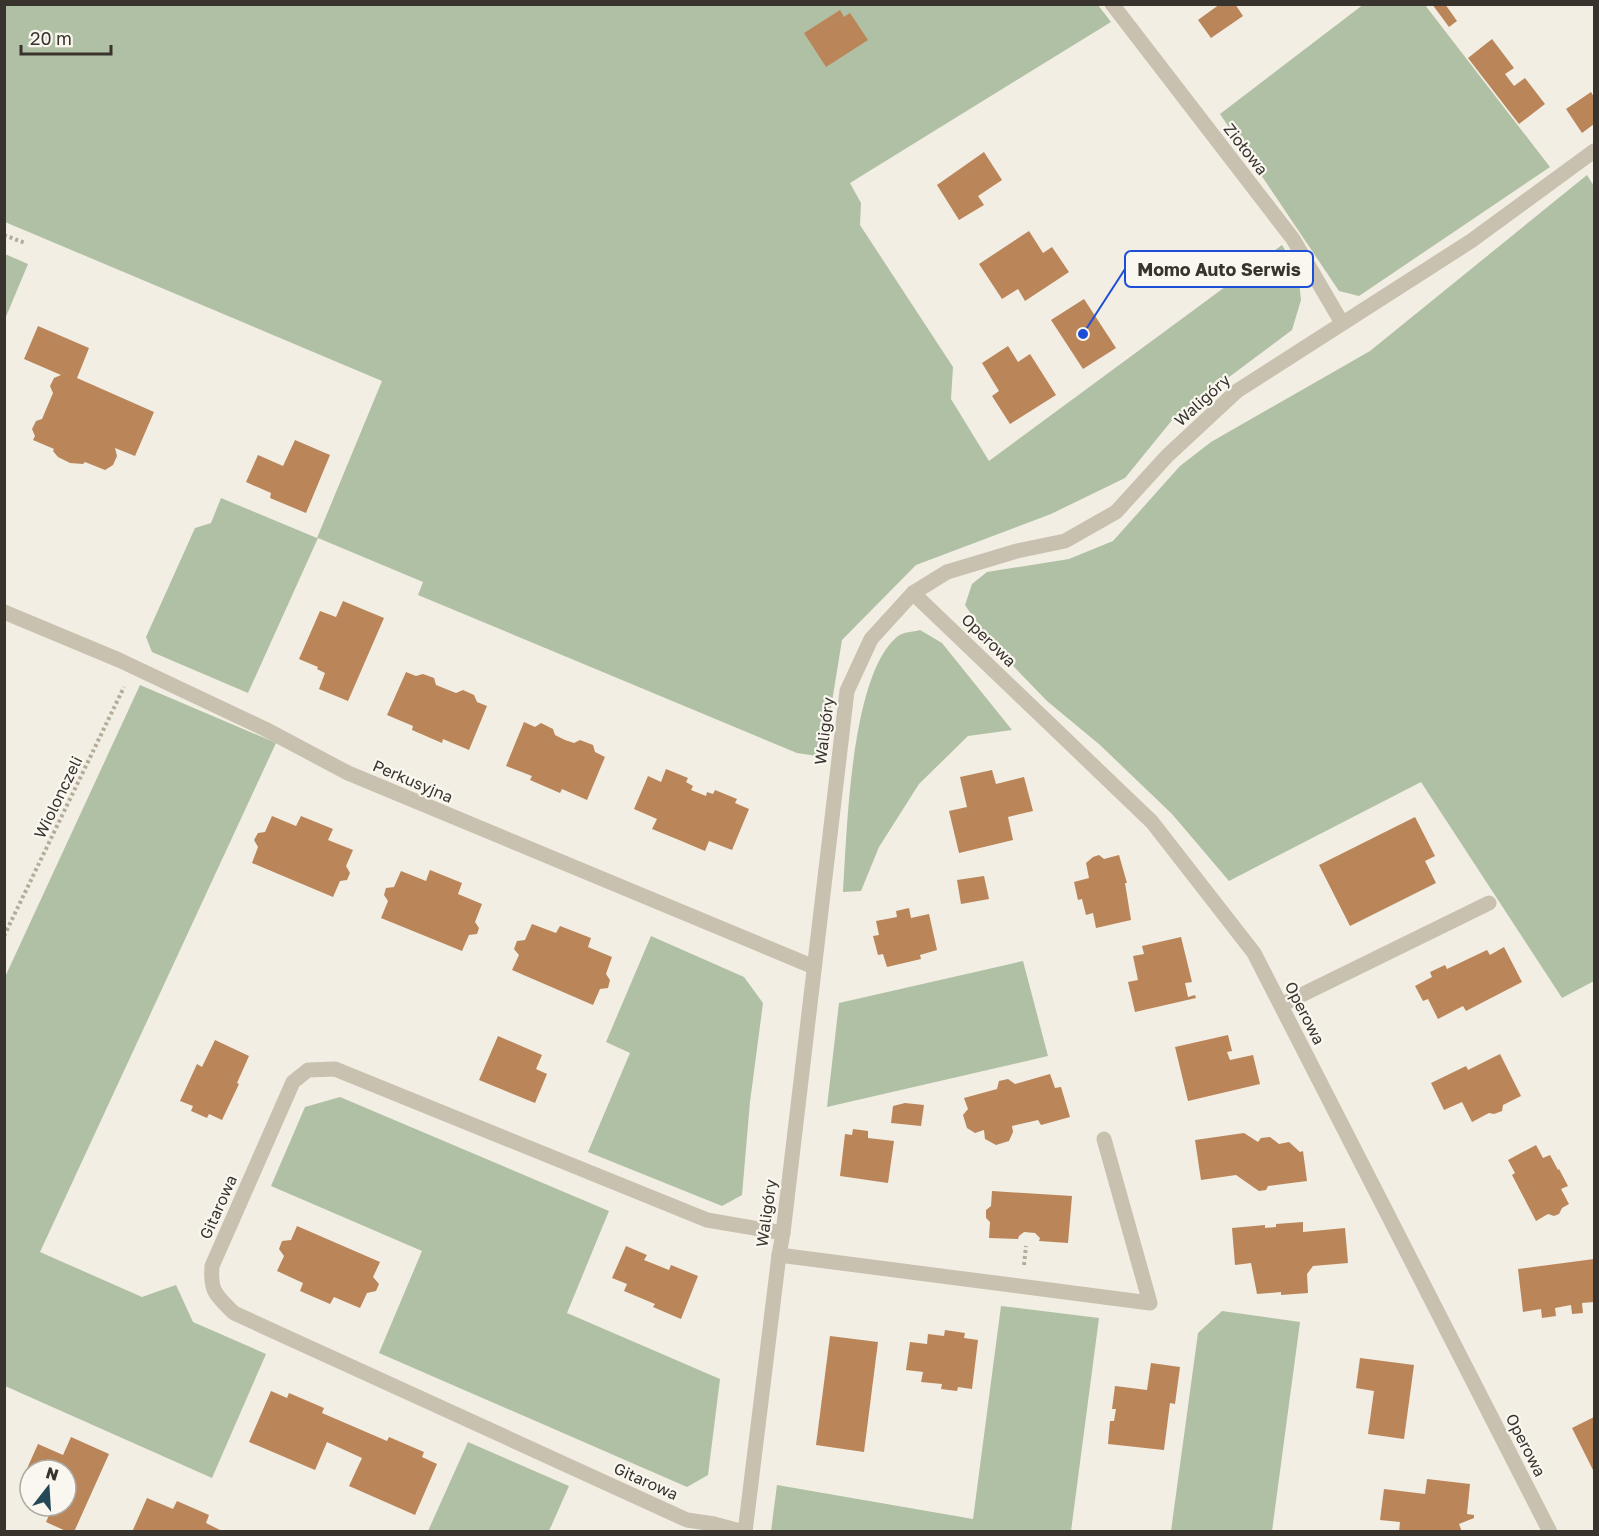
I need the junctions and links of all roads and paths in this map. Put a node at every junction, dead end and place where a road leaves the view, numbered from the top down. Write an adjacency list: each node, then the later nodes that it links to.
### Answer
1 (1112, 4): 5 (street, Ziołowa)
2 (1594, 151): 5 (street, Waligóry)
3 (4, 235): 4 (path)
4 (25, 243)
5 (1342, 323): 6 (street, Waligóry)
6 (913, 593): 11 (street, Waligóry); 12 (street, Operowa)
7 (4, 612): 8 (street, Perkusyjna)
8 (133, 668): 10 (path, Wiolonczeli); 11 (street, Perkusyjna)
9 (1489, 903): 12 (street)
10 (4, 936)
11 (814, 967): 14 (street, Waligóry)
12 (1281, 1005): 17 (street, Operowa)
13 (1104, 1139): 15 (street)
14 (783, 1233): 15 (street, Waligóry); 16 (street, Gitarowa)
15 (779, 1255): 16 (street, Waligóry)
16 (744, 1532)
17 (1550, 1532)

